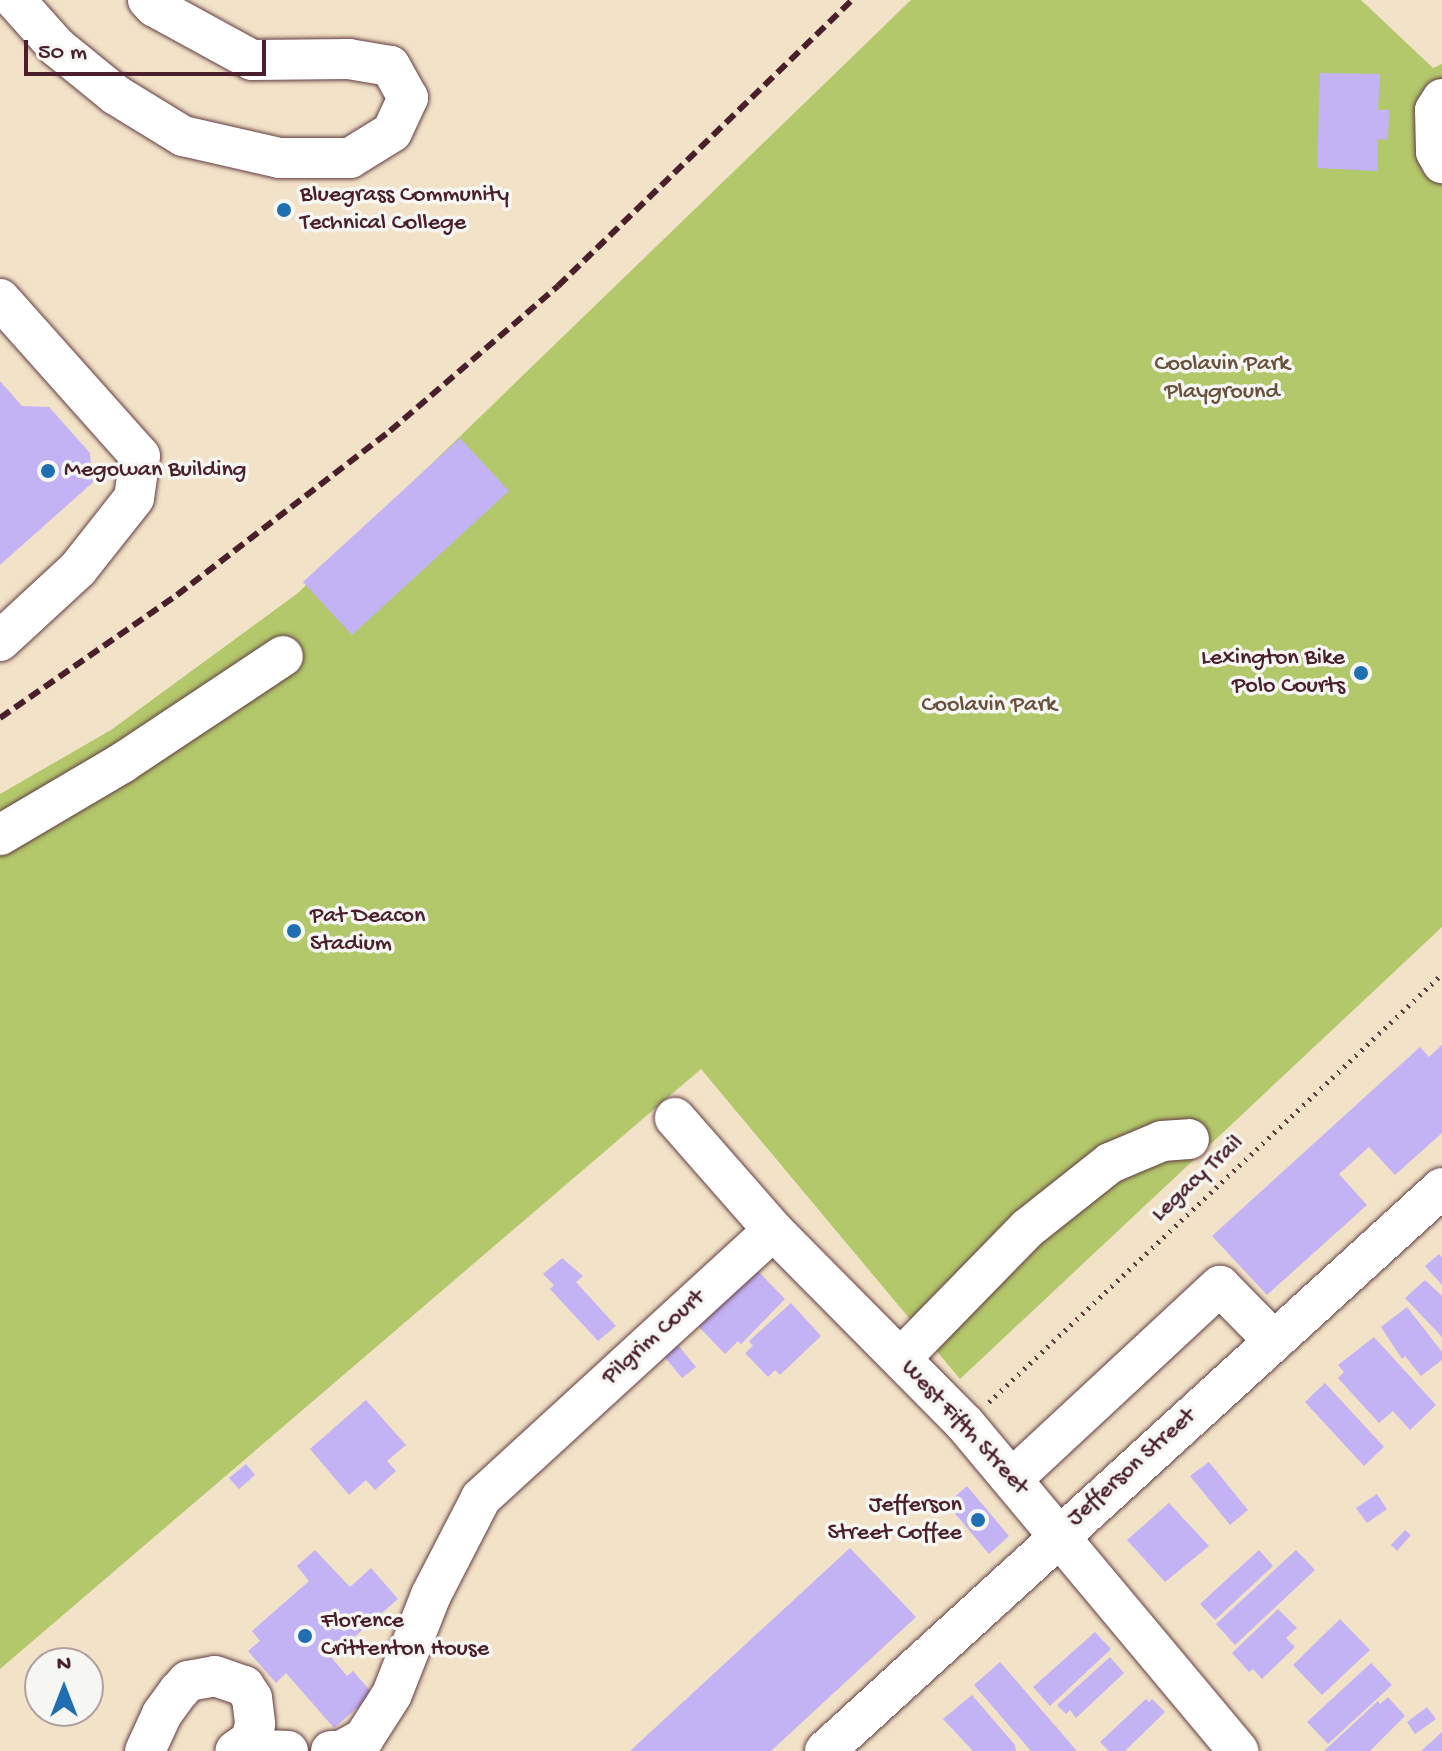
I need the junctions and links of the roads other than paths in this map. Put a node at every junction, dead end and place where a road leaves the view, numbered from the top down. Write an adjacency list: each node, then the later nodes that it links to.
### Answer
1 (15, 0): 2 (street)
2 (148, 0)
3 (1442, 99): 4 (street)
4 (1442, 163)
5 (0, 299): 6 (street)
6 (0, 641)
7 (283, 656): 8 (street)
8 (0, 835)
9 (675, 1118): 12 (street, West Fifth Street)
10 (1189, 1139): 14 (street)
11 (1442, 1188): 13 (street, Jefferson Street)
12 (773, 1230): 14 (street, West Fifth Street); 20 (street, Pilgrim Court)
13 (1273, 1340): 15 (street); 16 (street, Jefferson Street)
14 (901, 1358): 15 (street, West Fifth Street)
15 (1012, 1479): 16 (street, West Fifth Street)
16 (1059, 1534): 21 (street, Jefferson Street); 22 (street, West Fifth Street)
17 (237, 1750): 18 (street); 19 (street)
18 (145, 1751)
19 (288, 1751)
20 (331, 1751)
21 (825, 1751)
22 (1238, 1751)

